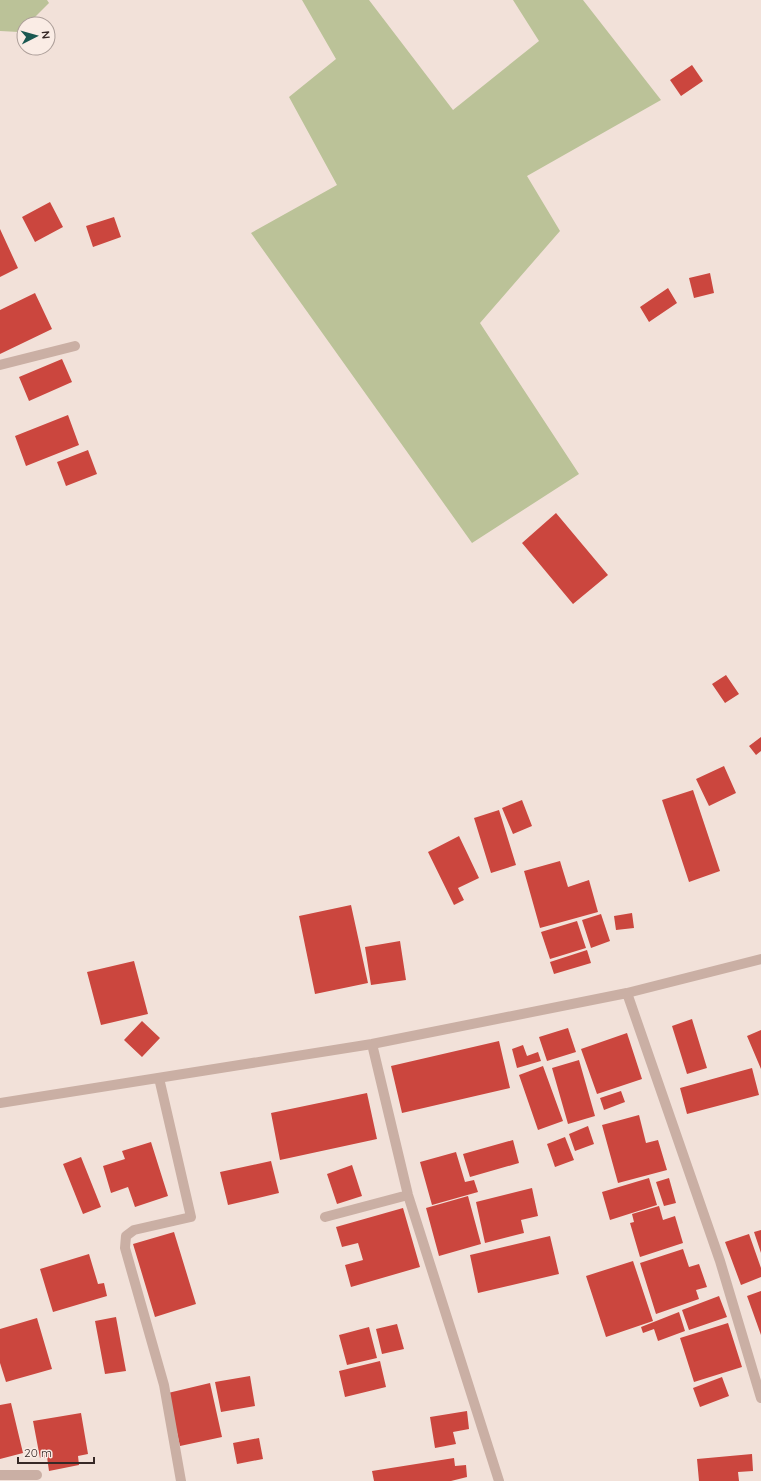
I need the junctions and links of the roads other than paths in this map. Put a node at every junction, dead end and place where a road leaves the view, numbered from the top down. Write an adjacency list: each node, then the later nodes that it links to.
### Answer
1 (75, 346): 2 (street)
2 (0, 365)
3 (761, 959): 4 (street)
4 (627, 993): 5 (street); 10 (street)
5 (372, 1044): 6 (street); 8 (street)
6 (159, 1078): 7 (street); 13 (street)
7 (0, 1104)
8 (408, 1195): 9 (street); 14 (street)
9 (325, 1217)
10 (761, 1398)
11 (0, 1475): 12 (street)
12 (37, 1475)
13 (182, 1481)
14 (499, 1481)

